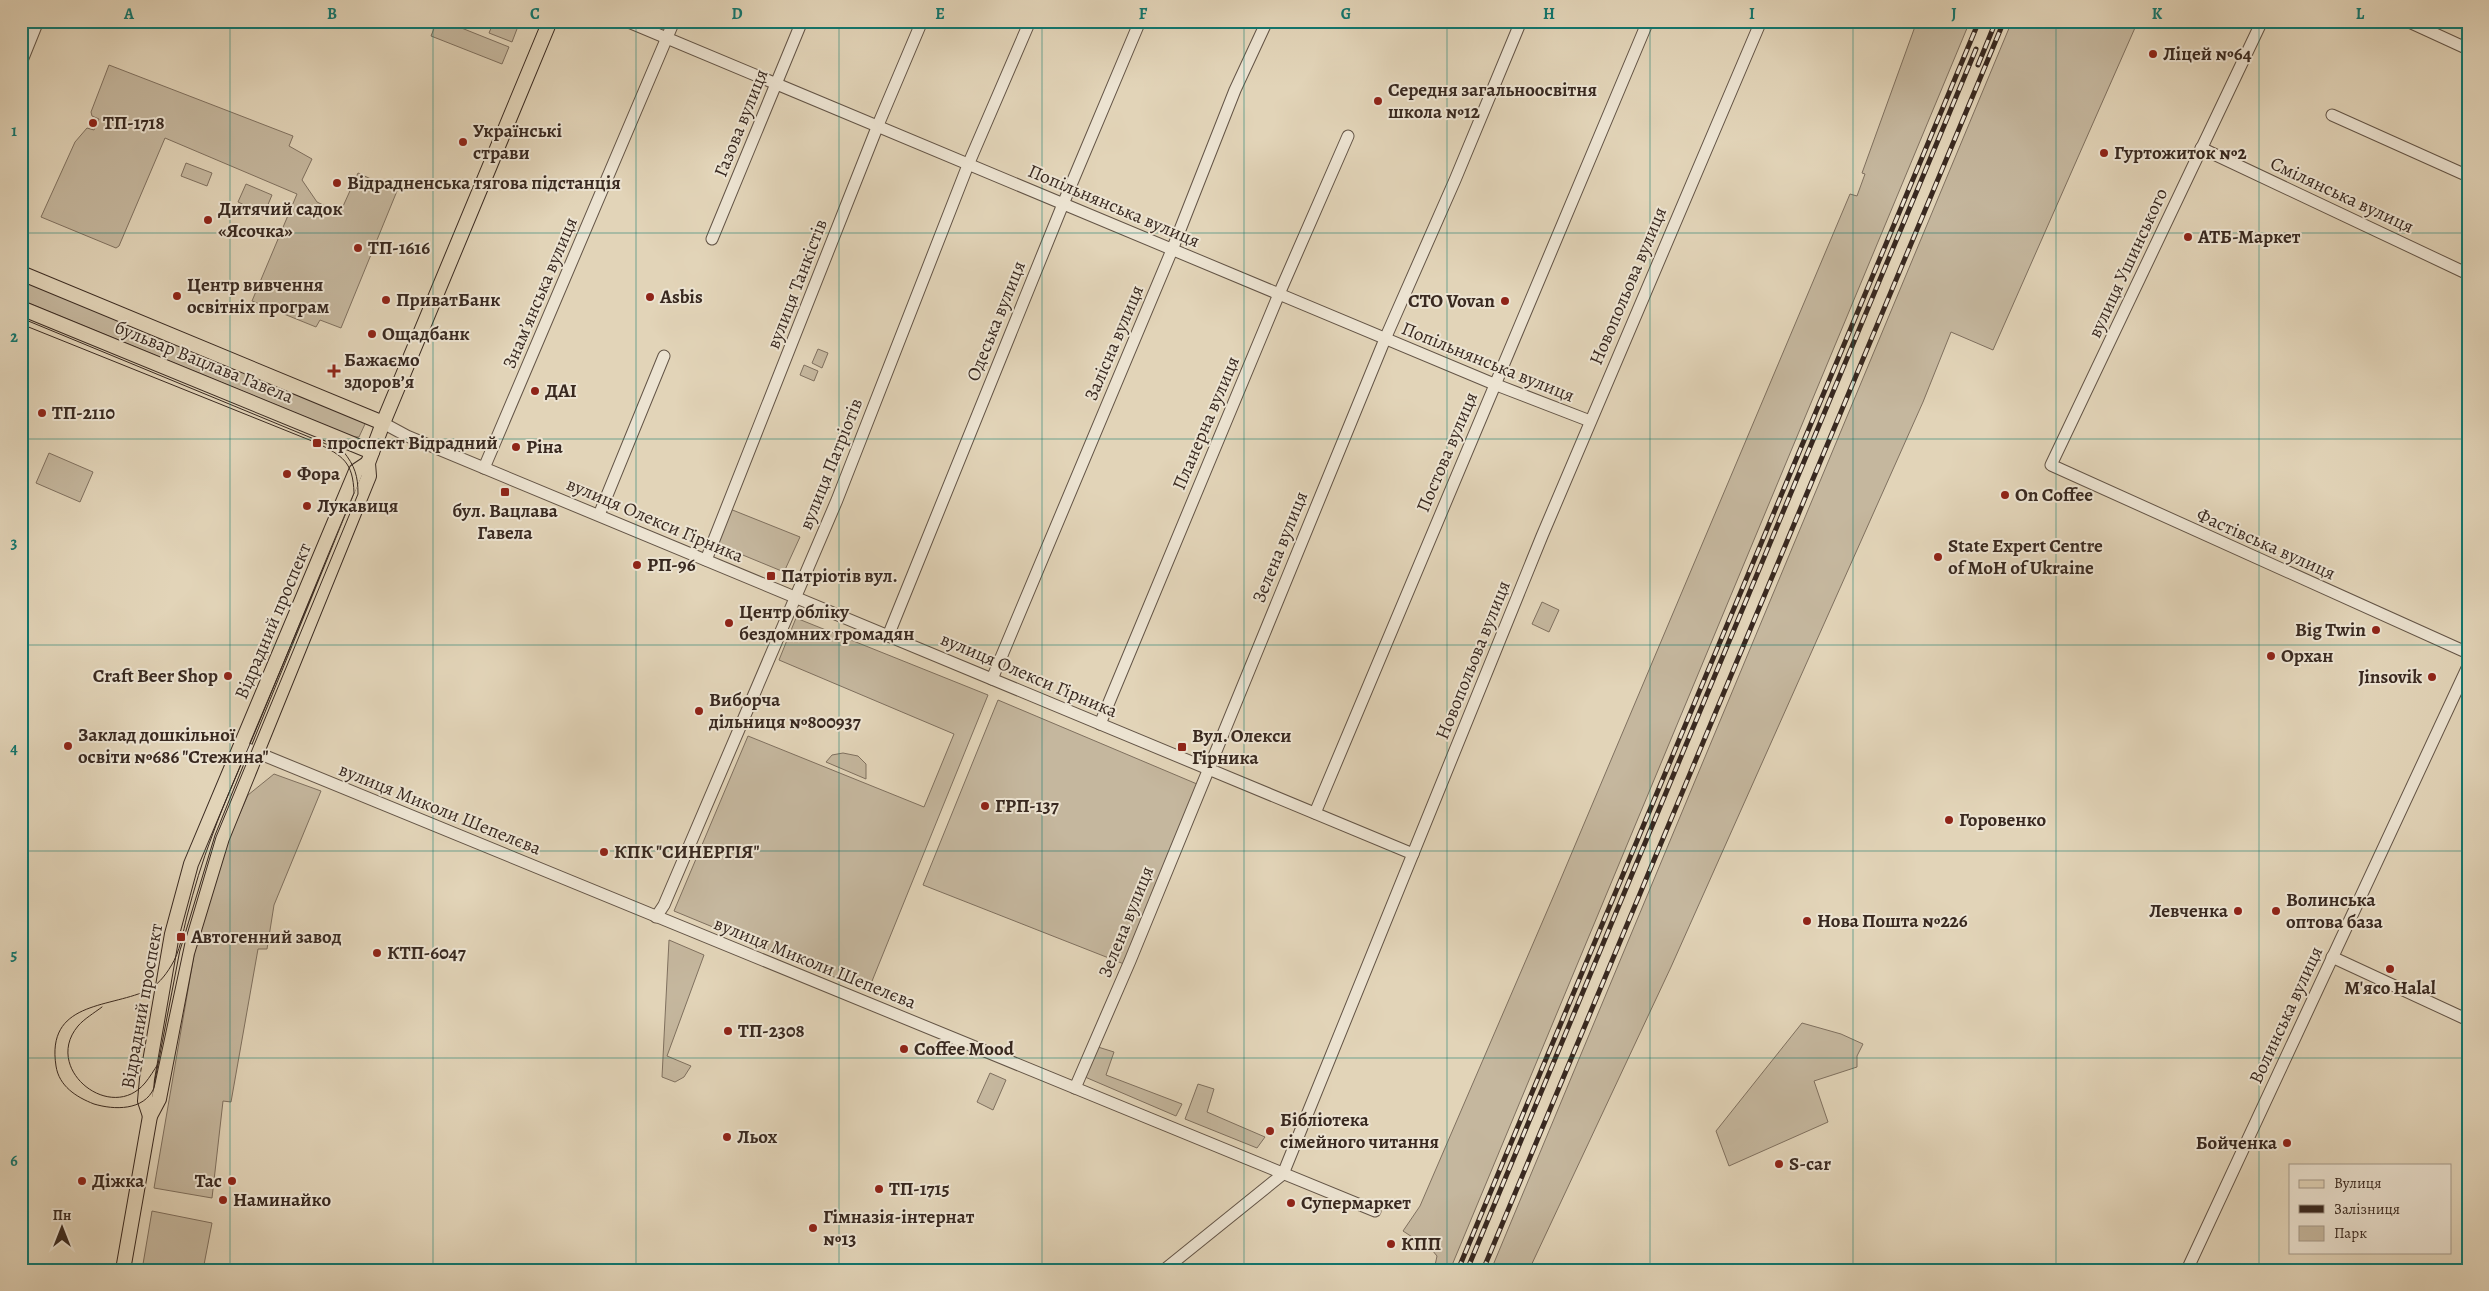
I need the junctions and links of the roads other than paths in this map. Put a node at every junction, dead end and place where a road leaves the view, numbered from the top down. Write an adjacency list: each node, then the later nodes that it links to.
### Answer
1 (38, 21): 17 (street)
2 (550, 21): 36 (main road, Відрадний проспект)
3 (626, 21): 15 (street, Попільнянська вулиця)
4 (674, 21): 15 (street, Знамʼянська вулиця)
5 (802, 21): 18 (street, Газова вулиця)
6 (922, 21): 20 (street, вулиця Танкістів)
7 (1030, 21): 23 (street, вулиця Патріотів)
8 (1140, 21): 25 (street, Одеська вулиця)
9 (1267, 21): 27 (street, Залісна вулиця)
10 (1521, 21): 32 (street, Зелена вулиця)
11 (1648, 21): 34 (street, Постова вулиця)
12 (1760, 21): 35 (street, Новопольова вулиця)
13 (2262, 21): 22 (street, вулиця Ушинського)
14 (2407, 21): 16 (street)
15 (667, 38): 18 (street, Попільнянська вулиця); 39 (street, Знамʼянська вулиця)
16 (2468, 49)
17 (21, 63)
18 (776, 84): 20 (street, Попільнянська вулиця); 26 (street, Газова вулиця)
19 (2332, 115): 24 (street)
20 (878, 125): 23 (street, Попільнянська вулиця); 41 (street, вулиця Танкістів)
21 (1348, 136): 30 (street, Планерна вулиця)
22 (2201, 148): 29 (street, Смілянська вулиця); 38 (street, вулиця Ушинського)
23 (968, 164): 25 (street, Попільнянська вулиця); 42 (street, вулиця Патріотів)
24 (2468, 176)
25 (1063, 204): 27 (street, Попільнянська вулиця); 43 (street, Одеська вулиця)
26 (712, 239)
27 (1172, 250): 30 (street, Попільнянська вулиця); 46 (street, Залісна вулиця)
28 (21, 272): 36 (main road, бульвар Вацлава Гавела)
29 (2468, 274)
30 (1279, 294): 32 (street, Попільнянська вулиця); 47 (street, Планерна вулиця)
31 (21, 308): 37 (main road, бульвар Вацлава Гавела)
32 (1385, 339): 34 (street, Попільнянська вулиця); 50 (street, Зелена вулиця)
33 (664, 356): 40 (street)
34 (1494, 384): 35 (street, Попільнянська вулиця); 51 (street, Постова вулиця)
35 (1590, 421): 52 (street, Новопольова вулиця)
36 (383, 423): 37 (main road, Відрадний проспект); 39 (street, вулиця Олекси Гірника)
37 (370, 457): 48 (main road, Відрадний проспект); 49 (main road, Відрадний проспект)
38 (2051, 465): 44 (street, Фастівська вулиця)
39 (484, 468): 40 (street, вулиця Олекси Гірника)
40 (599, 515): 41 (street, вулиця Олекси Гірника)
41 (706, 560): 42 (street, вулиця Олекси Гірника)
42 (796, 597): 43 (street, вулиця Олекси Гірника); 53 (street, вулиця Патріотів)
43 (888, 636): 46 (street, вулиця Олекси Гірника)
44 (2468, 653)
45 (2468, 666): 54 (street, Волинська вулиця)
46 (992, 679): 47 (street, вулиця Олекси Гірника)
47 (1100, 724): 50 (street, вулиця Олекси Гірника)
48 (241, 746): 49 (street, вулиця Миколи Шепелєва); 57 (main road, Відрадний проспект)
49 (258, 753): 53 (street, вулиця Миколи Шепелєва); 57 (main road, Відрадний проспект)
50 (1207, 769): 51 (street, вулиця Олекси Гірника); 56 (street, Зелена вулиця)
51 (1315, 813): 52 (street, вулиця Олекси Гірника)
52 (1413, 854): 58 (street, Новопольова вулиця)
53 (656, 917): 56 (street, вулиця Миколи Шепелєва)
54 (2332, 957): 55 (street); 62 (street, Волинська вулиця)
55 (2468, 1020)
56 (1075, 1088): 58 (street, вулиця Миколи Шепелєва)
57 (150, 1116): 60 (main road, Відрадний проспект)
58 (1283, 1174): 59 (street, вулиця Миколи Шепелєва); 61 (street, Новопольова вулиця)
59 (1375, 1212)
60 (123, 1270)
61 (1164, 1270)
62 (2187, 1270)

